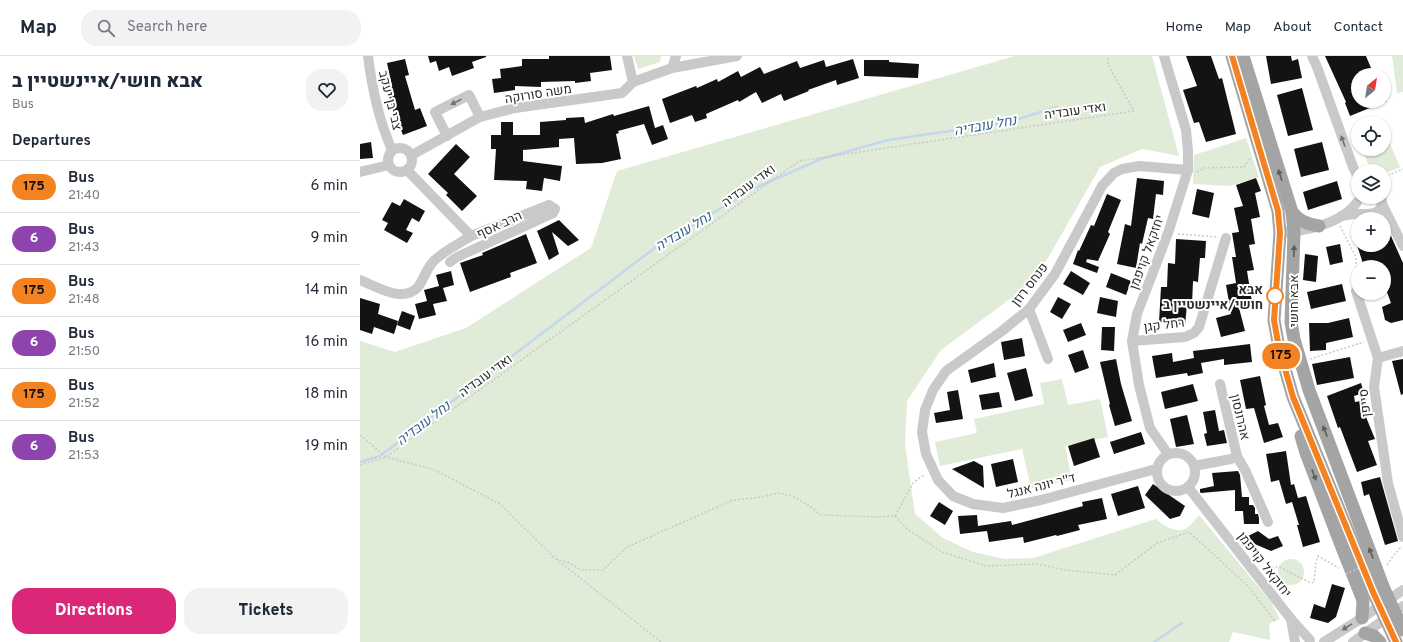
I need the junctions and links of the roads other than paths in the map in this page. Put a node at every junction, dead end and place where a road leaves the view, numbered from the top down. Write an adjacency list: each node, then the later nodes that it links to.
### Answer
1 (368, 56): 14 (street, צבי בן יעקב)
2 (627, 56): 11 (street)
3 (676, 56): 10 (street)
4 (737, 56): 9 (street, משה סורוקה)
5 (1164, 56): 19 (street, יחזקאל קויפמן)
6 (1232, 56): 34 (main road, אבא חושי)
7 (1243, 56): 25 (main road, אבא חושי, one-way to 7)
8 (1312, 56): 16 (street, one-way to 8)
9 (704, 58): 10 (street, משה סורוקה)
10 (672, 68): 11 (street, משה סורוקה)
11 (633, 82): 12 (street, משה סורוקה)
12 (480, 117): 13 (street, משה סורוקה); 13 (street, one-way to 13)
13 (447, 136): 15 (street, משה סורוקה)
14 (392, 150): 15 (street); 17 (street)
15 (412, 155): 18 (street)
16 (1352, 164)
17 (389, 165): 18 (street); 20 (street)
18 (407, 170): 35 (street)
19 (1188, 170): 41 (street, פנחס רוזן); 42 (street, יחזקאל קויפמן)
20 (360, 172)
21 (1354, 204): 29 (street)
22 (1358, 204): 26 (street)
23 (1380, 204): 27 (street)
24 (1383, 204): 32 (street)
25 (1292, 212): 30 (main road); 33 (main road, אבא חושי)
26 (1366, 212)
27 (1375, 212)
28 (1351, 216): 29 (street)
29 (1338, 218): 30 (street)
30 (1319, 226): 33 (street)
31 (1391, 226): 32 (street)
32 (1395, 230): 37 (street)
33 (1294, 232): 34 (street); 56 (main road, אבא חושי, one-way to 33)
34 (1280, 233): 47 (main road, אבא חושי)
35 (470, 236): 38 (street, הרב אסף); 39 (street)
36 (1226, 238): 42 (street, רחל קגן)
37 (1403, 246)
38 (450, 262)
39 (360, 280)
40 (1359, 300): 44 (street, סייפן)
41 (1029, 309): 45 (street); 52 (street, פנחס רוזן)
42 (1132, 341): 48 (street, יחזקאל קויפמן)
43 (1403, 351): 44 (street)
44 (1378, 358): 55 (street, סייפן)
45 (1048, 359)
46 (1220, 384): 49 (street, אהרונסון)
47 (1293, 397): 56 (main road, אבא חושי); 59 (main road, one-way to 59)
48 (1168, 454): 50 (street); 51 (street)
49 (1237, 456): 50 (street, אהרונסון); 54 (street, אהרונסון)
50 (1194, 466): 53 (street)
51 (1156, 469): 52 (street, ד''ר יונה אנגל); 53 (street)
52 (938, 480)
53 (1188, 487): 60 (street, יחזקאל קויפמן)
54 (1268, 522)
55 (1403, 537)
56 (1379, 586): 58 (main road, אבא חושי, bridge)
57 (1403, 590): 59 (street)
58 (1395, 614): 61 (main road, אבא חושי); 62 (street); 68 (main road, אבא חושי)
59 (1362, 618): 65 (street, one-way to 65)
60 (1291, 619): 63 (street, יחזקאל קויפמן); 64 (street, יחזקאל קויפמן)
61 (1403, 630)
62 (1365, 633): 66 (street); 67 (main road)
63 (1307, 641): 65 (street)
64 (1295, 642)
65 (1323, 642)
66 (1353, 642)
67 (1380, 642)
68 (1396, 642)

